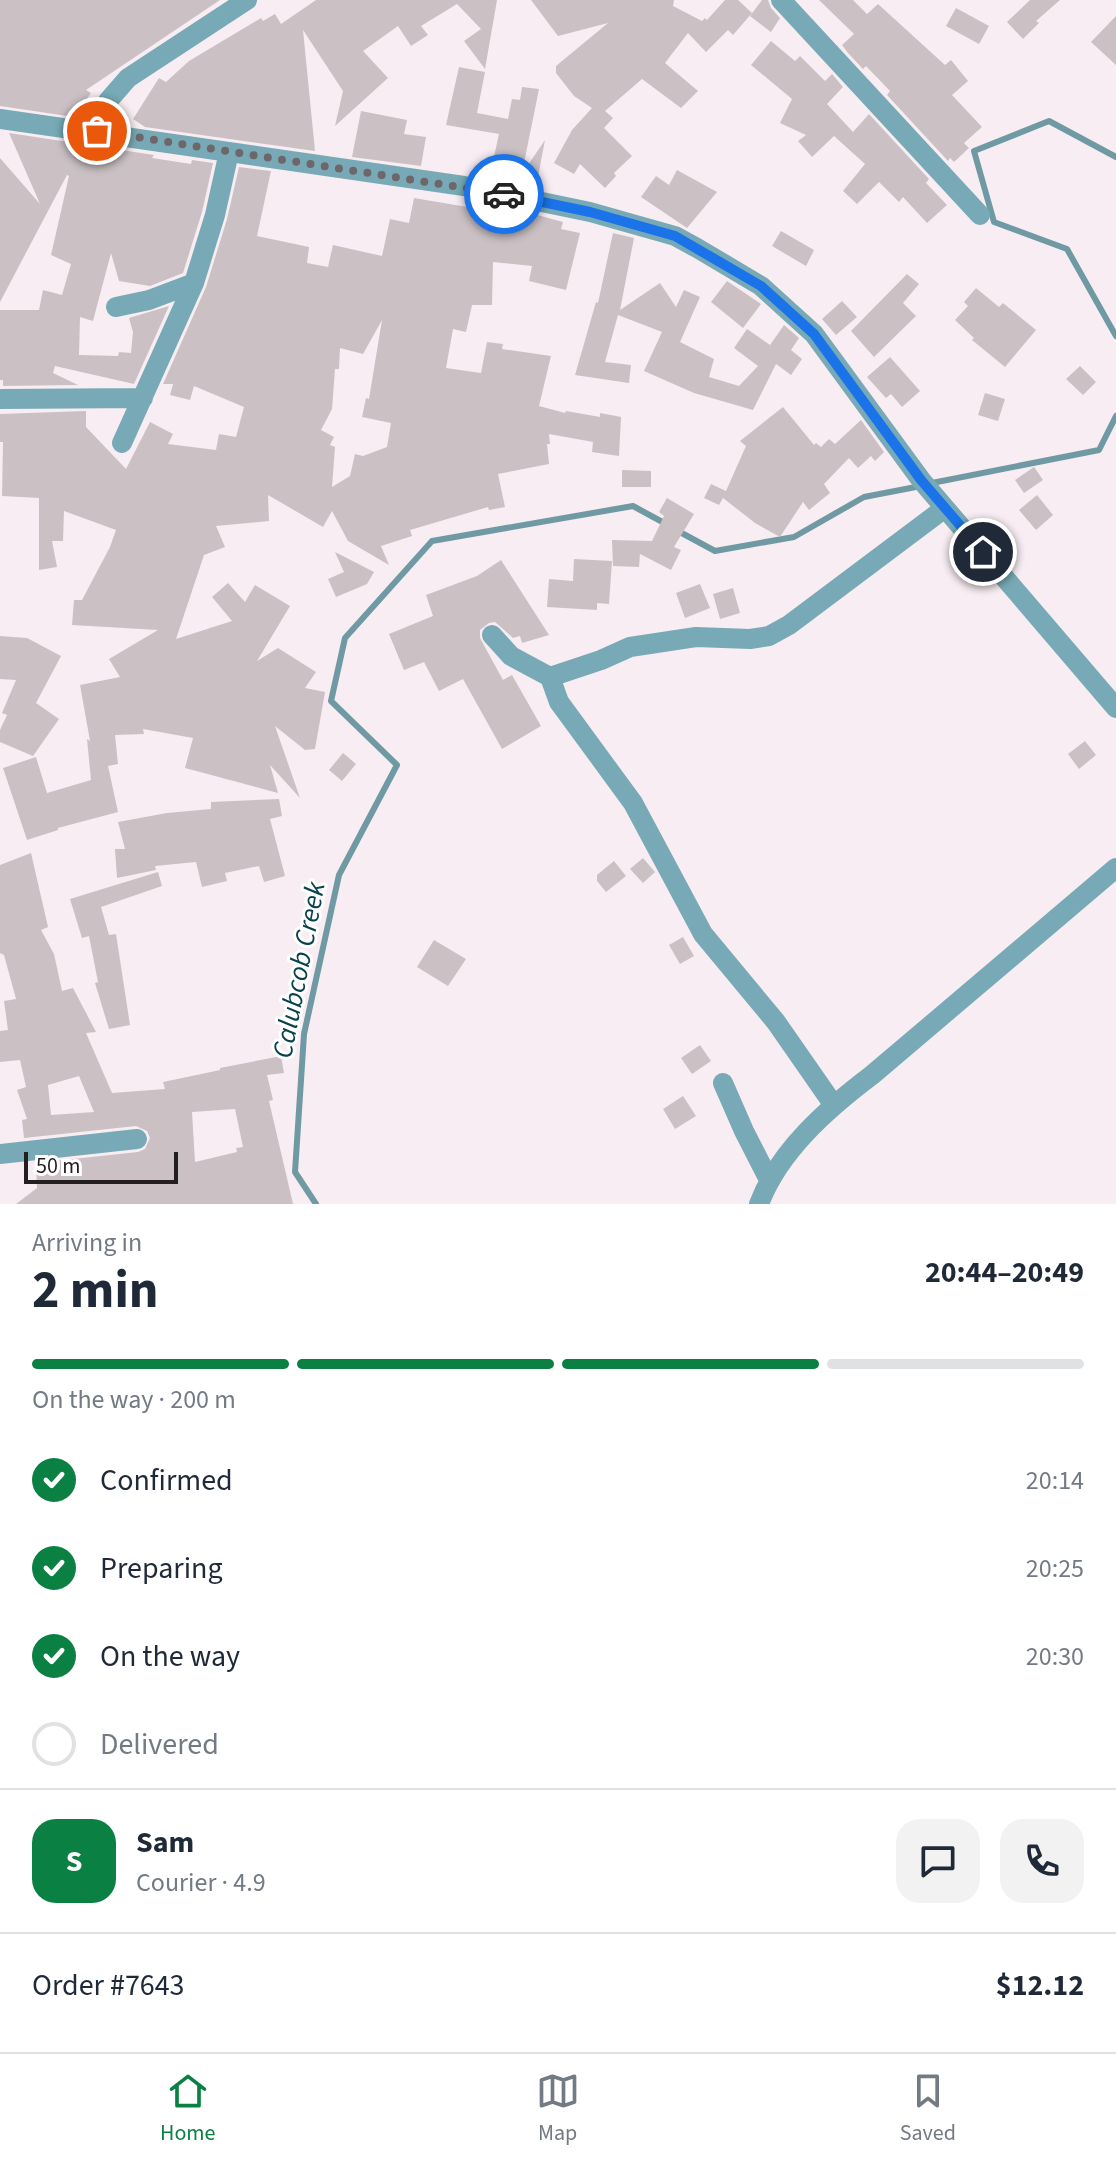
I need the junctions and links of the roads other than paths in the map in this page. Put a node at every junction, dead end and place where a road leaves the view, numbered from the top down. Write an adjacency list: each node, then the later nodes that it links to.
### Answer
1 (247, 0): 4 (street)
2 (781, 0): 6 (street)
3 (5, 125): 4 (street)
4 (97, 131): 5 (street)
5 (229, 152): 7 (street); 12 (street)
6 (980, 215)
7 (194, 283): 8 (street); 9 (street)
8 (116, 307)
9 (143, 398): 10 (street); 11 (street)
10 (0, 399)
11 (122, 443)
12 (943, 506): 14 (street); 15 (street)
13 (492, 635): 14 (street)
14 (550, 677): 18 (street)
15 (1116, 708)
16 (1116, 868): 18 (street)
17 (723, 1083): 21 (street)
18 (833, 1104): 21 (street)
19 (137, 1139): 20 (street)
20 (0, 1154)
21 (768, 1178): 22 (street)
22 (759, 1204)

